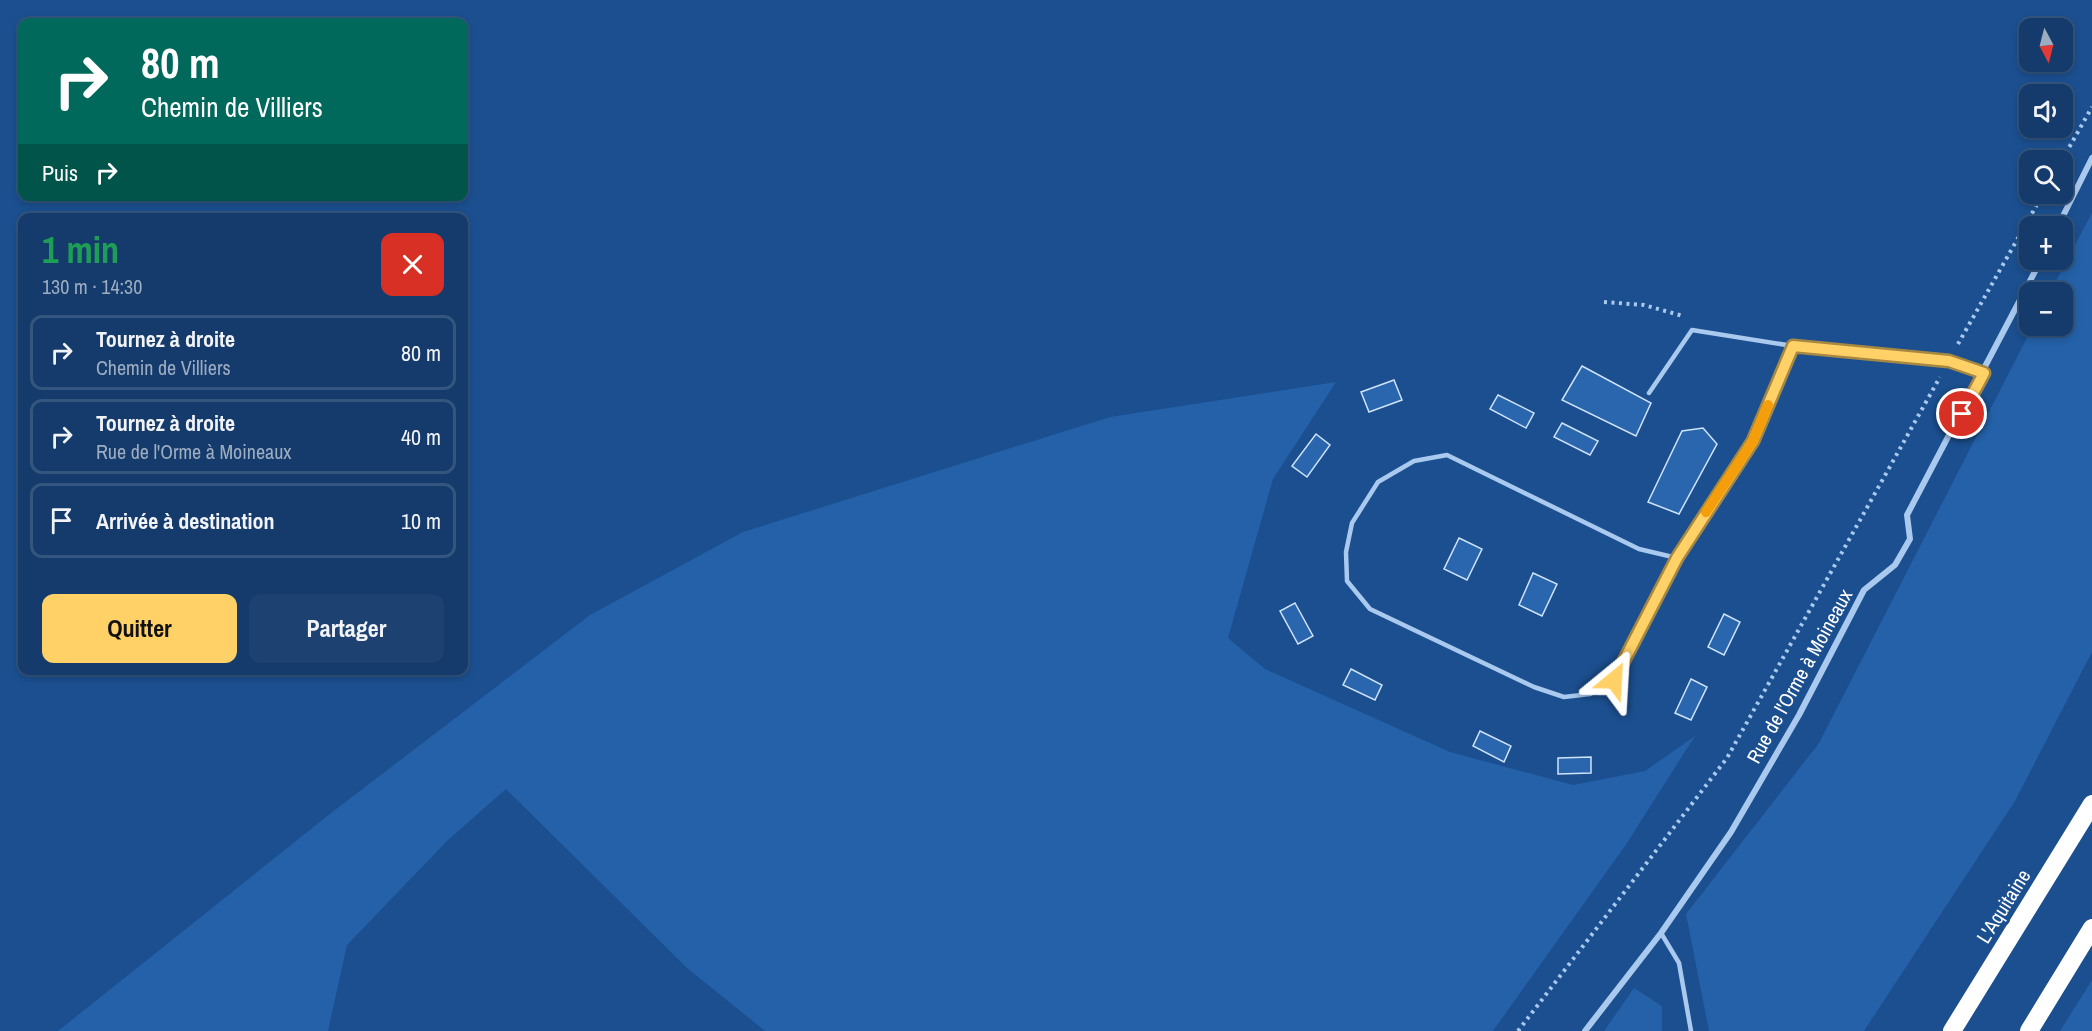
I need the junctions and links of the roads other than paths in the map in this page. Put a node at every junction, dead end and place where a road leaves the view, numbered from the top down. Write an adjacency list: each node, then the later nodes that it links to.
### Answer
1 (2092, 158): 2 (street)
2 (2063, 216)
3 (2036, 270): 5 (street, Rue de l'Orme à Moineaux)
4 (1793, 346): 5 (lane); 6 (lane); 7 (lane)
5 (1984, 373): 10 (street, Rue de l'Orme à Moineaux)
6 (1649, 393)
7 (1677, 558): 7 (lane)
8 (2092, 804): 13 (highway, L'Aquitaine)
9 (2092, 928): 14 (highway)
10 (1661, 933): 11 (street, Rue de l'Orme à Moineaux); 12 (lane)
11 (1585, 1031)
12 (1691, 1031)
13 (1952, 1031)
14 (2029, 1031)

